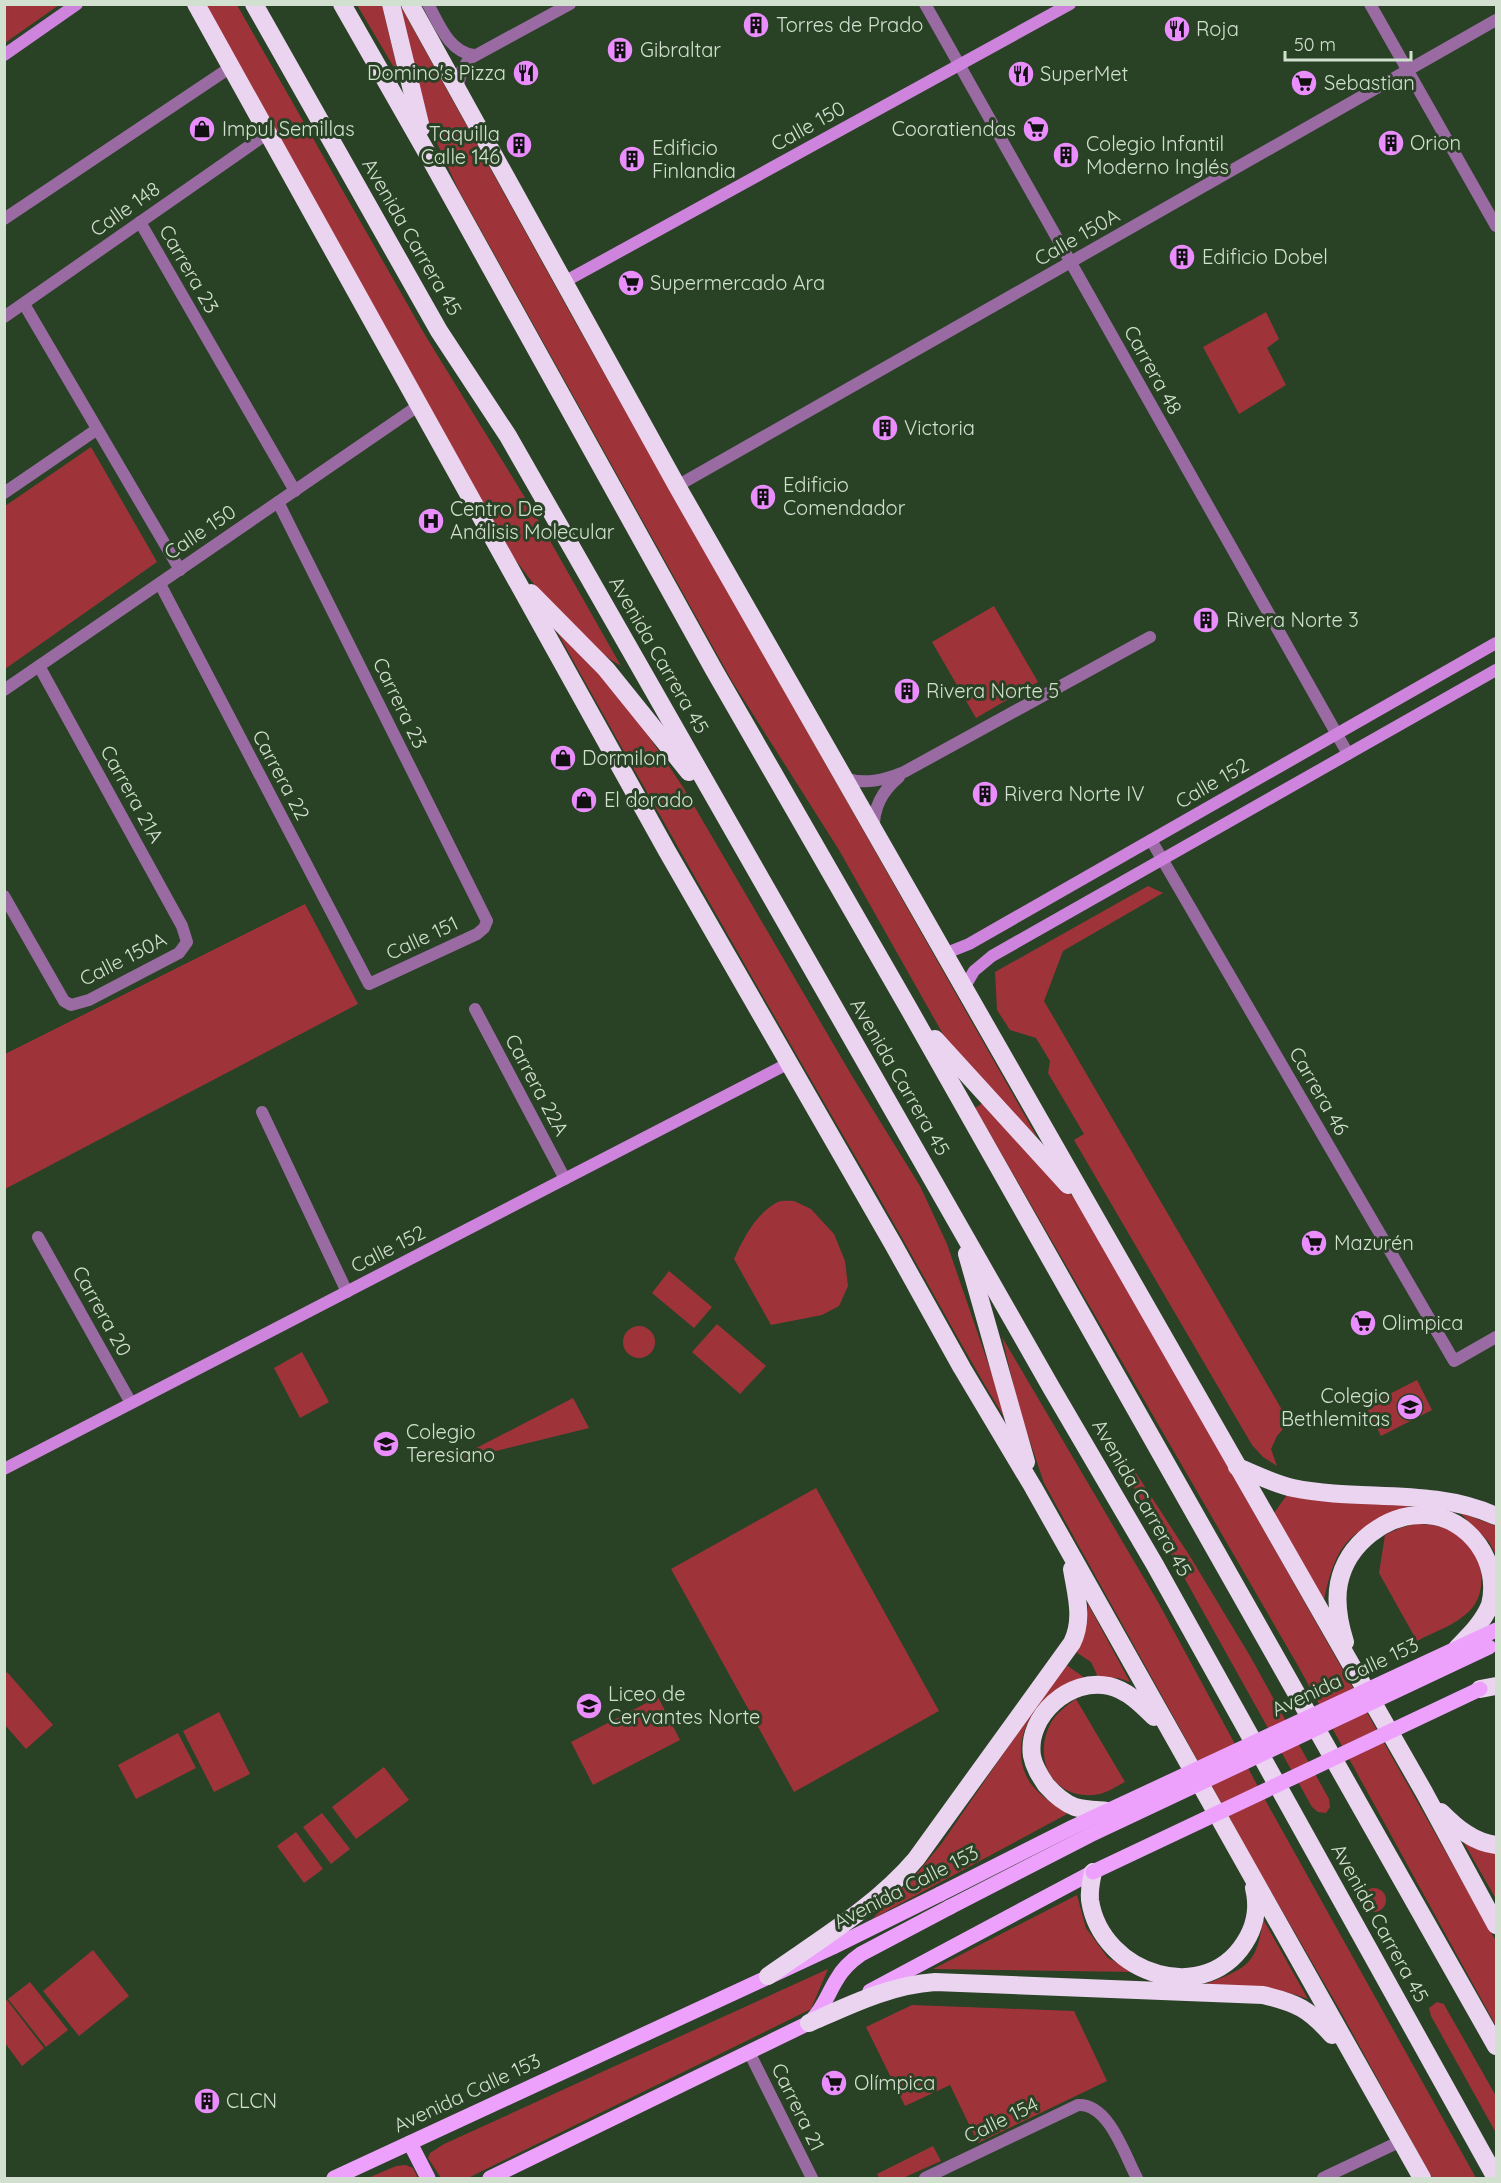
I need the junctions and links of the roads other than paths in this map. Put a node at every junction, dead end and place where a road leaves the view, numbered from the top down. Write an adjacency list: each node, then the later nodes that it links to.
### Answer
1 (77, 4): 13 (street)
2 (196, 4): 16 (highway)
3 (254, 4): 46 (highway, Avenida Carrera 45)
4 (342, 4): 20 (highway, Avenida Carrera 45)
5 (391, 4): 20 (highway)
6 (410, 4): 18 (highway)
7 (428, 4): 14 (street)
8 (570, 4): 14 (street)
9 (925, 4): 15 (street, Carrera 48)
10 (1070, 4): 15 (street, Calle 150)
11 (1371, 4): 17 (street)
12 (1497, 20): 17 (street, Calle 150A)
13 (4, 55)
14 (474, 55): 18 (street)
15 (959, 66): 24 (street, Carrera 48); 25 (street, Calle 150)
16 (231, 67): 19 (highway); 21 (street)
17 (1407, 71): 23 (street); 24 (street, Calle 150A)
18 (457, 89): 25 (highway)
19 (268, 133): 22 (street, Calle 148); 28 (highway)
20 (431, 160): 57 (highway, Avenida Carrera 45)
21 (4, 219)
22 (140, 222): 26 (street, Calle 148); 31 (street, Carrera 23)
23 (1497, 225)
24 (1070, 263): 30 (street, Calle 150A); 42 (street, Carrera 48)
25 (564, 282): 30 (highway)
26 (24, 304): 27 (street, Calle 148); 29 (street)
27 (4, 317)
28 (418, 406): 31 (street, Calle 150); 34 (highway)
29 (96, 430): 32 (street); 35 (street)
30 (677, 486): 45 (highway)
31 (295, 491): 33 (street, Calle 150)
32 (4, 492)
33 (279, 502): 35 (street, Calle 150); 51 (street, Carrera 23)
34 (508, 566): 46 (highway); 58 (highway)
35 (180, 570): 36 (street, Calle 150)
36 (160, 584): 39 (street, Calle 150); 54 (street, Carrera 22)
37 (1150, 637): 44 (street)
38 (1497, 643): 42 (street, Calle 152)
39 (39, 666): 41 (street, Calle 150); 52 (street, Carrera 21A)
40 (1497, 670): 43 (street)
41 (4, 690)
42 (1336, 734): 43 (street, Carrera 48); 48 (street, Calle 152)
43 (1348, 754): 49 (street)
44 (904, 772): 45 (street); 47 (street)
45 (844, 778): 47 (highway)
46 (724, 816): 62 (highway, Avenida Carrera 45)
47 (874, 830): 53 (highway)
48 (1151, 840): 49 (street, Carrera 46); 53 (street, Calle 152)
49 (1162, 860): 55 (street); 65 (street, Carrera 46)
50 (4, 896): 52 (street, Calle 150A)
51 (487, 921): 54 (street, Calle 151)
52 (187, 942)
53 (944, 954): 55 (highway)
54 (369, 984)
55 (964, 988): 61 (highway)
56 (475, 1009): 60 (street, Carrera 22A)
57 (909, 1009): 61 (highway); 87 (highway, Avenida Carrera 45)
58 (789, 1063): 60 (street, Calle 152); 69 (highway)
59 (262, 1112): 64 (street)
60 (565, 1179): 64 (street, Calle 152)
61 (1091, 1211): 67 (highway)
62 (960, 1227): 69 (highway); 100 (highway, Avenida Carrera 45)
63 (38, 1237): 66 (street, Carrera 20)
64 (347, 1292): 66 (street, Calle 152)
65 (1497, 1337)
66 (131, 1404): 68 (street, Calle 152)
67 (1237, 1467): 70 (highway); 75 (highway)
68 (4, 1469)
69 (1033, 1487): 71 (highway)
70 (1497, 1516)
71 (1070, 1556): 78 (highway); 85 (highway)
72 (1497, 1630): 74 (main road, Avenida Calle 153, bridge)
73 (1497, 1643): 86 (main road, Avenida Calle 153, bridge)
74 (1457, 1648): 75 (highway); 80 (main road, Avenida Calle 153, bridge)
75 (1356, 1675): 79 (highway)
76 (1497, 1681): 77 (main road, Avenida Calle 153)
77 (1488, 1687): 82 (main road, Avenida Calle 153, bridge)
78 (1169, 1730): 80 (highway); 83 (highway)
79 (1424, 1792): 81 (highway); 84 (highway)
80 (1107, 1811): 85 (main road, Avenida Calle 153, bridge)
81 (1497, 1845)
82 (1093, 1872): 83 (highway); 86 (main road, Avenida Calle 153)
83 (1252, 1879): 89 (highway)
84 (1497, 1924)
85 (768, 1976): 91 (main road, Avenida Calle 153)
86 (809, 2023): 88 (main road, Avenida Calle 153); 89 (highway)
87 (1497, 2046)
88 (749, 2052): 94 (main road, Avenida Calle 153); 95 (street, Carrera 21)
89 (1360, 2067): 90 (highway)
90 (1401, 2141): 98 (street); 99 (highway)
91 (410, 2143): 92 (main road, Avenida Calle 153); 93 (main road)
92 (334, 2178)
93 (428, 2178)
94 (490, 2178)
95 (812, 2178)
96 (925, 2178): 97 (street, Calle 154)
97 (1137, 2178)
98 (1323, 2178)
99 (1422, 2178)
100 (1496, 2178)

